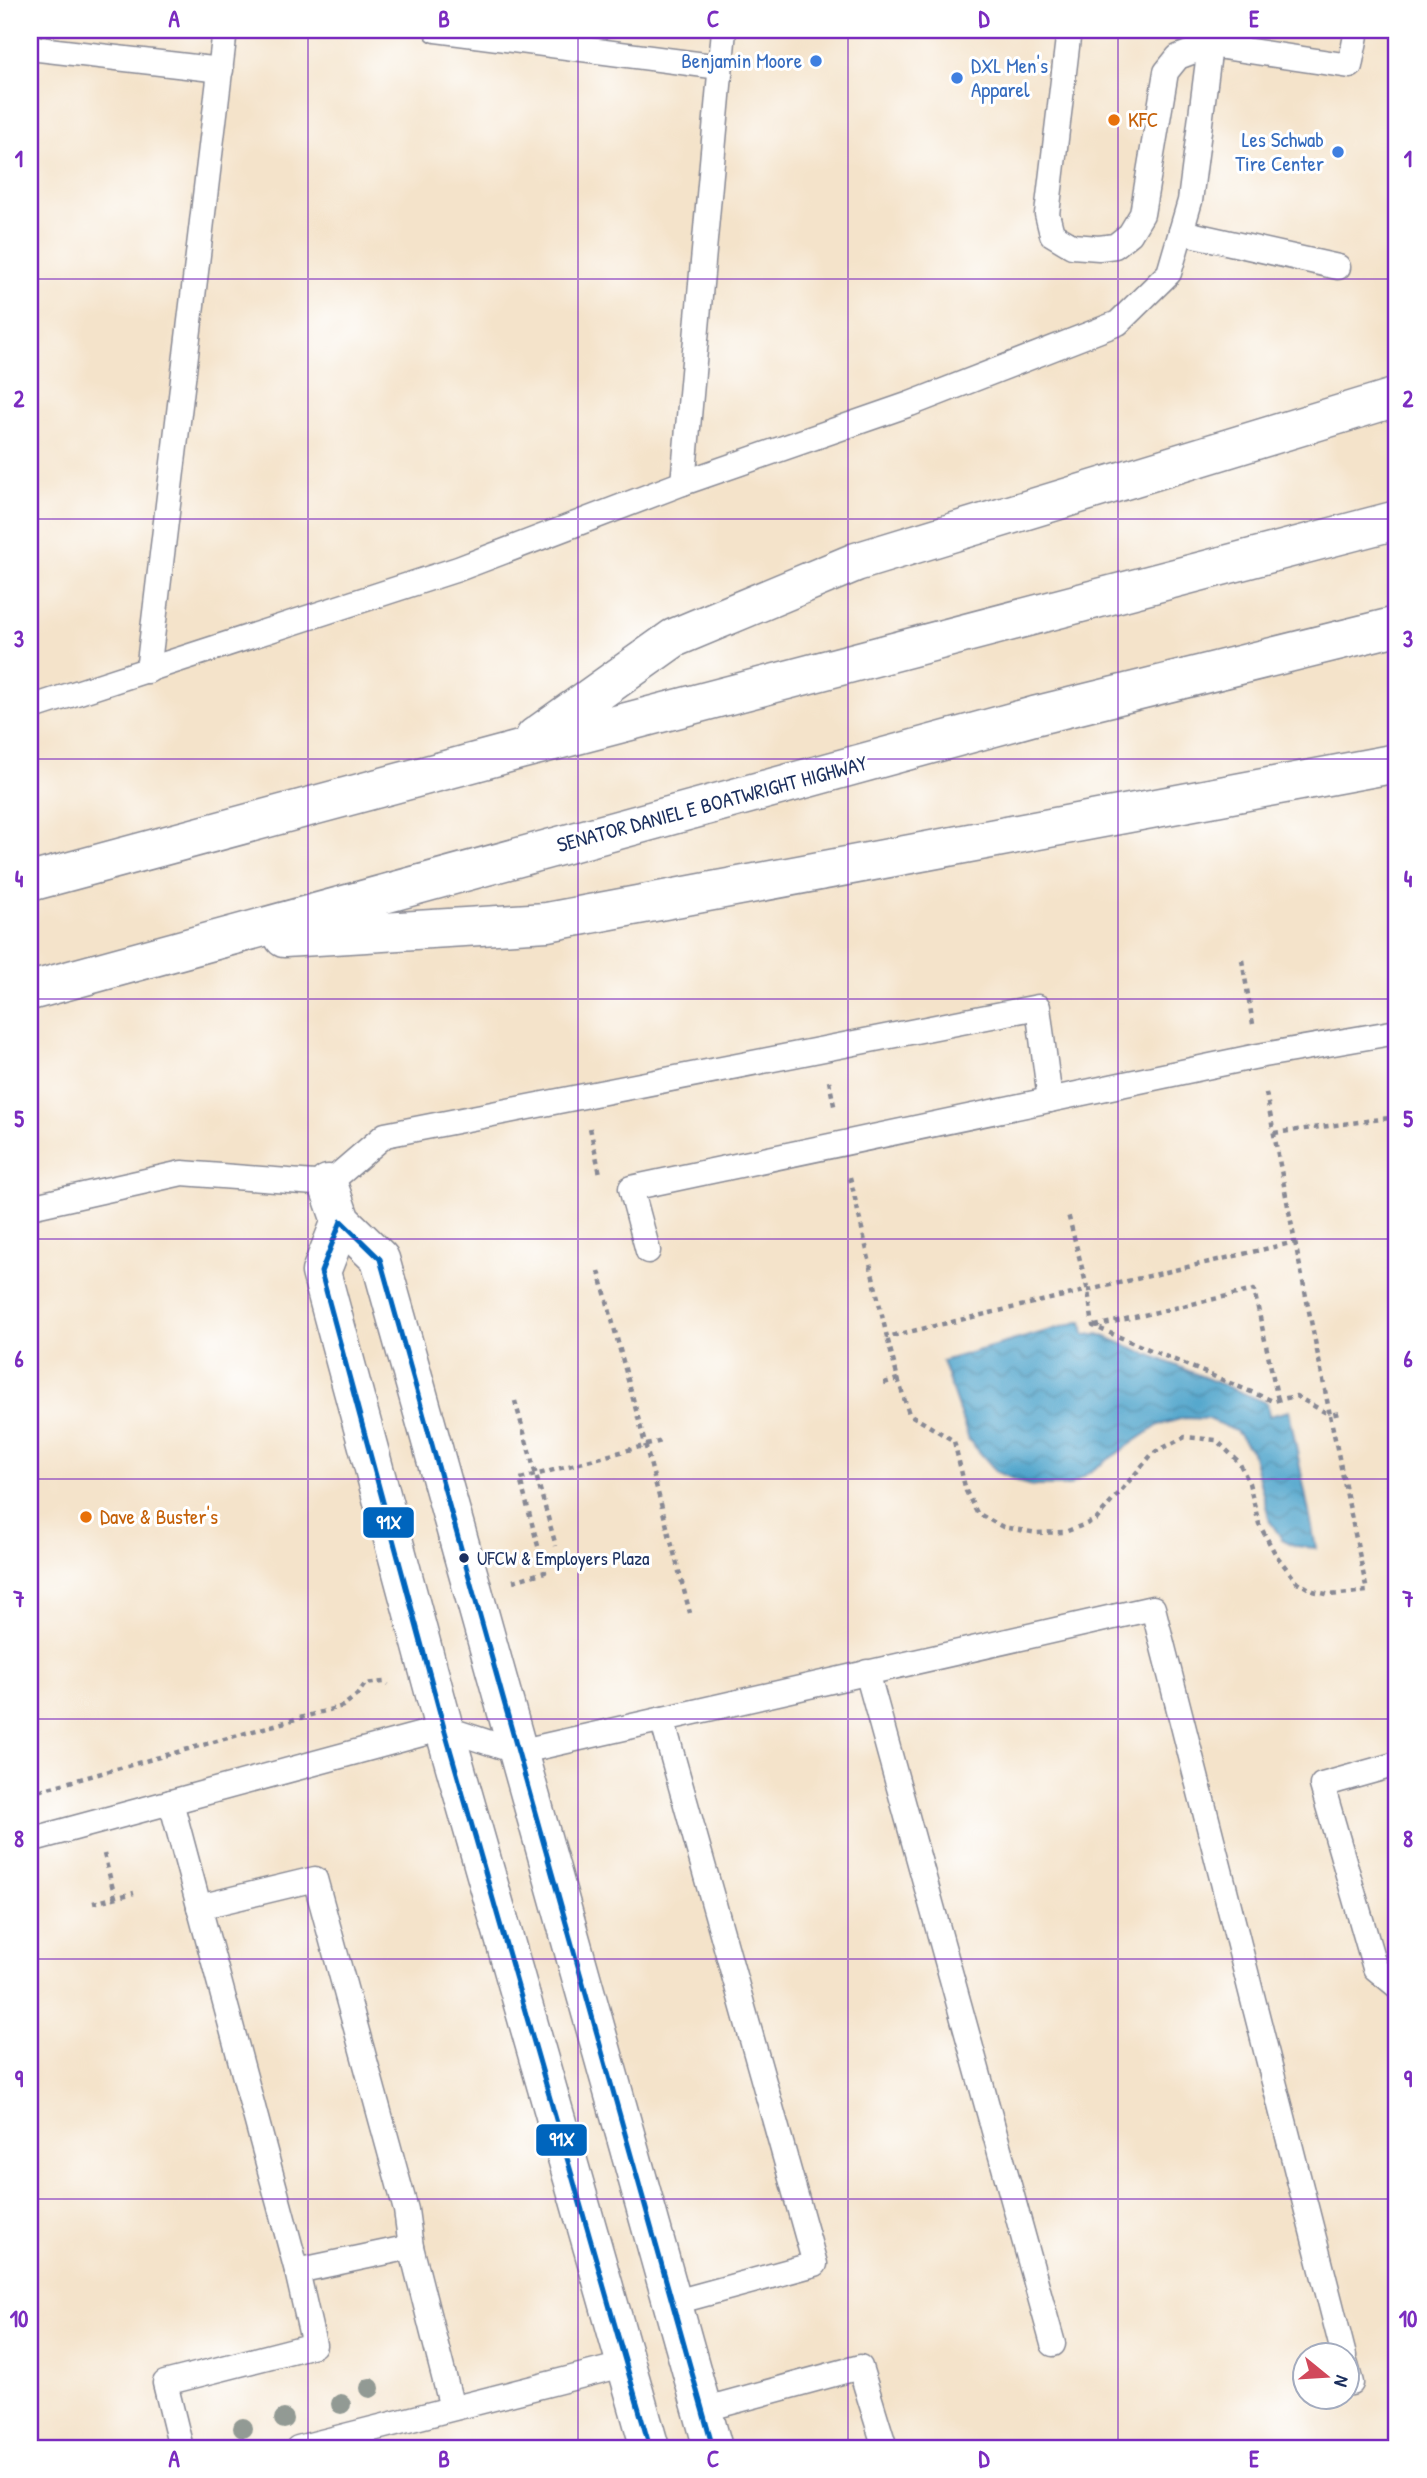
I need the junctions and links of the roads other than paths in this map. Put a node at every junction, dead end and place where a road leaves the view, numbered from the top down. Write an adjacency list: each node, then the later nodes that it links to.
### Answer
1 (225, 30): 9 (lane)
2 (436, 30): 8 (lane)
3 (724, 30): 8 (lane)
4 (1069, 30): 6 (lane)
5 (1357, 30): 6 (lane)
6 (1211, 37): 10 (lane)
7 (30, 48): 9 (lane)
8 (720, 67): 13 (lane)
9 (221, 69): 16 (lane)
10 (1181, 232): 11 (lane); 13 (lane)
11 (1338, 267)
12 (1397, 397): 18 (main road)
13 (683, 483): 16 (lane)
14 (1397, 520): 18 (main road)
15 (1397, 626): 21 (main road, SENATOR DANIEL E BOATWRIGHT HIGHWAY)
16 (148, 671): 17 (lane)
17 (30, 708)
18 (516, 751): 20 (main road)
19 (1397, 763): 21 (main road)
20 (30, 881)
21 (205, 943): 22 (main road, SENATOR DANIEL E BOATWRIGHT HIGHWAY)
22 (30, 991)
23 (1397, 1032): 24 (lane)
24 (1050, 1100): 25 (lane); 28 (lane)
25 (328, 1184): 26 (lane); 27 (main road)
26 (30, 1207)
27 (341, 1221): 31 (main road); 32 (main road)
28 (648, 1251)
29 (867, 1672): 30 (lane); 41 (lane); 42 (lane)
30 (662, 1719): 32 (lane); 40 (lane)
31 (444, 1728): 32 (lane); 34 (lane); 44 (main road)
32 (518, 1752): 40 (main road)
33 (1397, 1764): 37 (lane)
34 (171, 1802): 35 (lane); 36 (lane)
35 (30, 1840)
36 (199, 1907): 38 (lane); 39 (lane)
37 (1397, 1986)
38 (411, 2247): 39 (lane); 45 (lane)
39 (297, 2271): 47 (lane)
40 (672, 2303): 43 (main road)
41 (1340, 2342)
42 (1053, 2344)
43 (685, 2351): 44 (main road); 46 (main road)
44 (627, 2364): 45 (lane); 49 (main road)
45 (452, 2408): 48 (lane)
46 (702, 2410): 50 (main road); 51 (lane)
47 (181, 2448)
48 (298, 2448)
49 (650, 2448)
50 (713, 2448)
51 (885, 2448)

